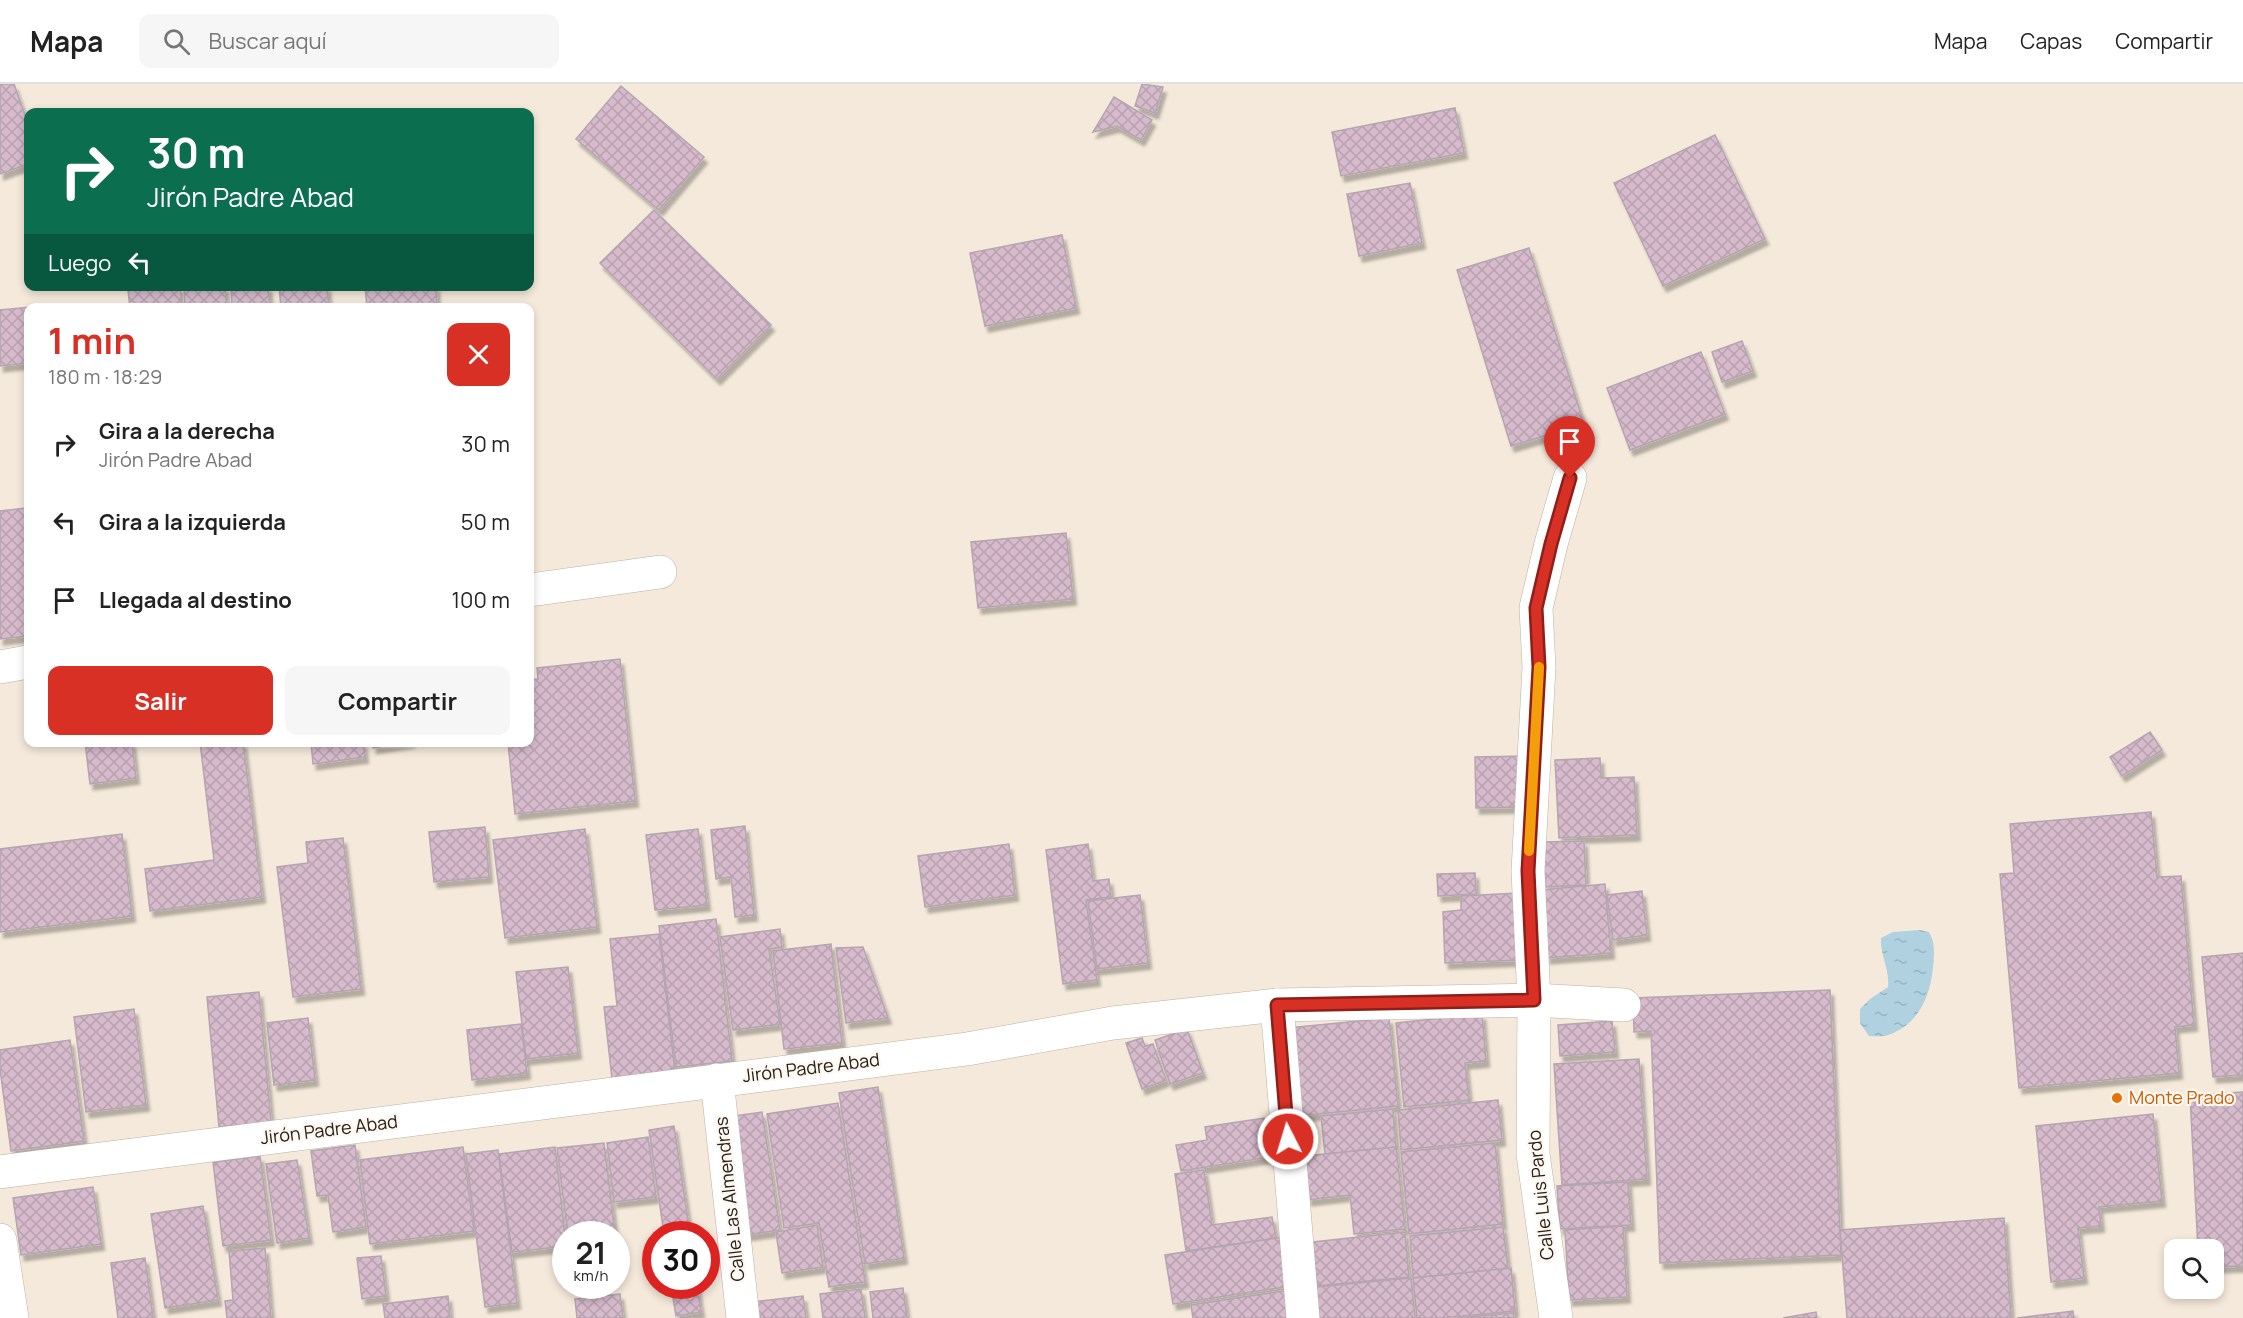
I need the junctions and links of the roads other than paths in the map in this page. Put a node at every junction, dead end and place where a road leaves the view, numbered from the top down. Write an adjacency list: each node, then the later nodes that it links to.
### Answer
1 (1570, 478): 6 (street, Calle Luis Pardo)
2 (660, 572): 3 (street)
3 (534, 589)
4 (24, 663): 5 (street)
5 (0, 667)
6 (1534, 1000): 7 (street, Jirón Padre Abad); 8 (street, Jirón Padre Abad); 15 (street, Calle Luis Pardo)
7 (1277, 1005): 9 (street, Jirón Padre Abad); 14 (street)
8 (1624, 1005)
9 (717, 1080): 10 (street, Jirón Padre Abad); 13 (street, Calle Las Almendras)
10 (0, 1172)
11 (0, 1240): 12 (street)
12 (12, 1318)
13 (743, 1318)
14 (1302, 1318)
15 (1556, 1318)

